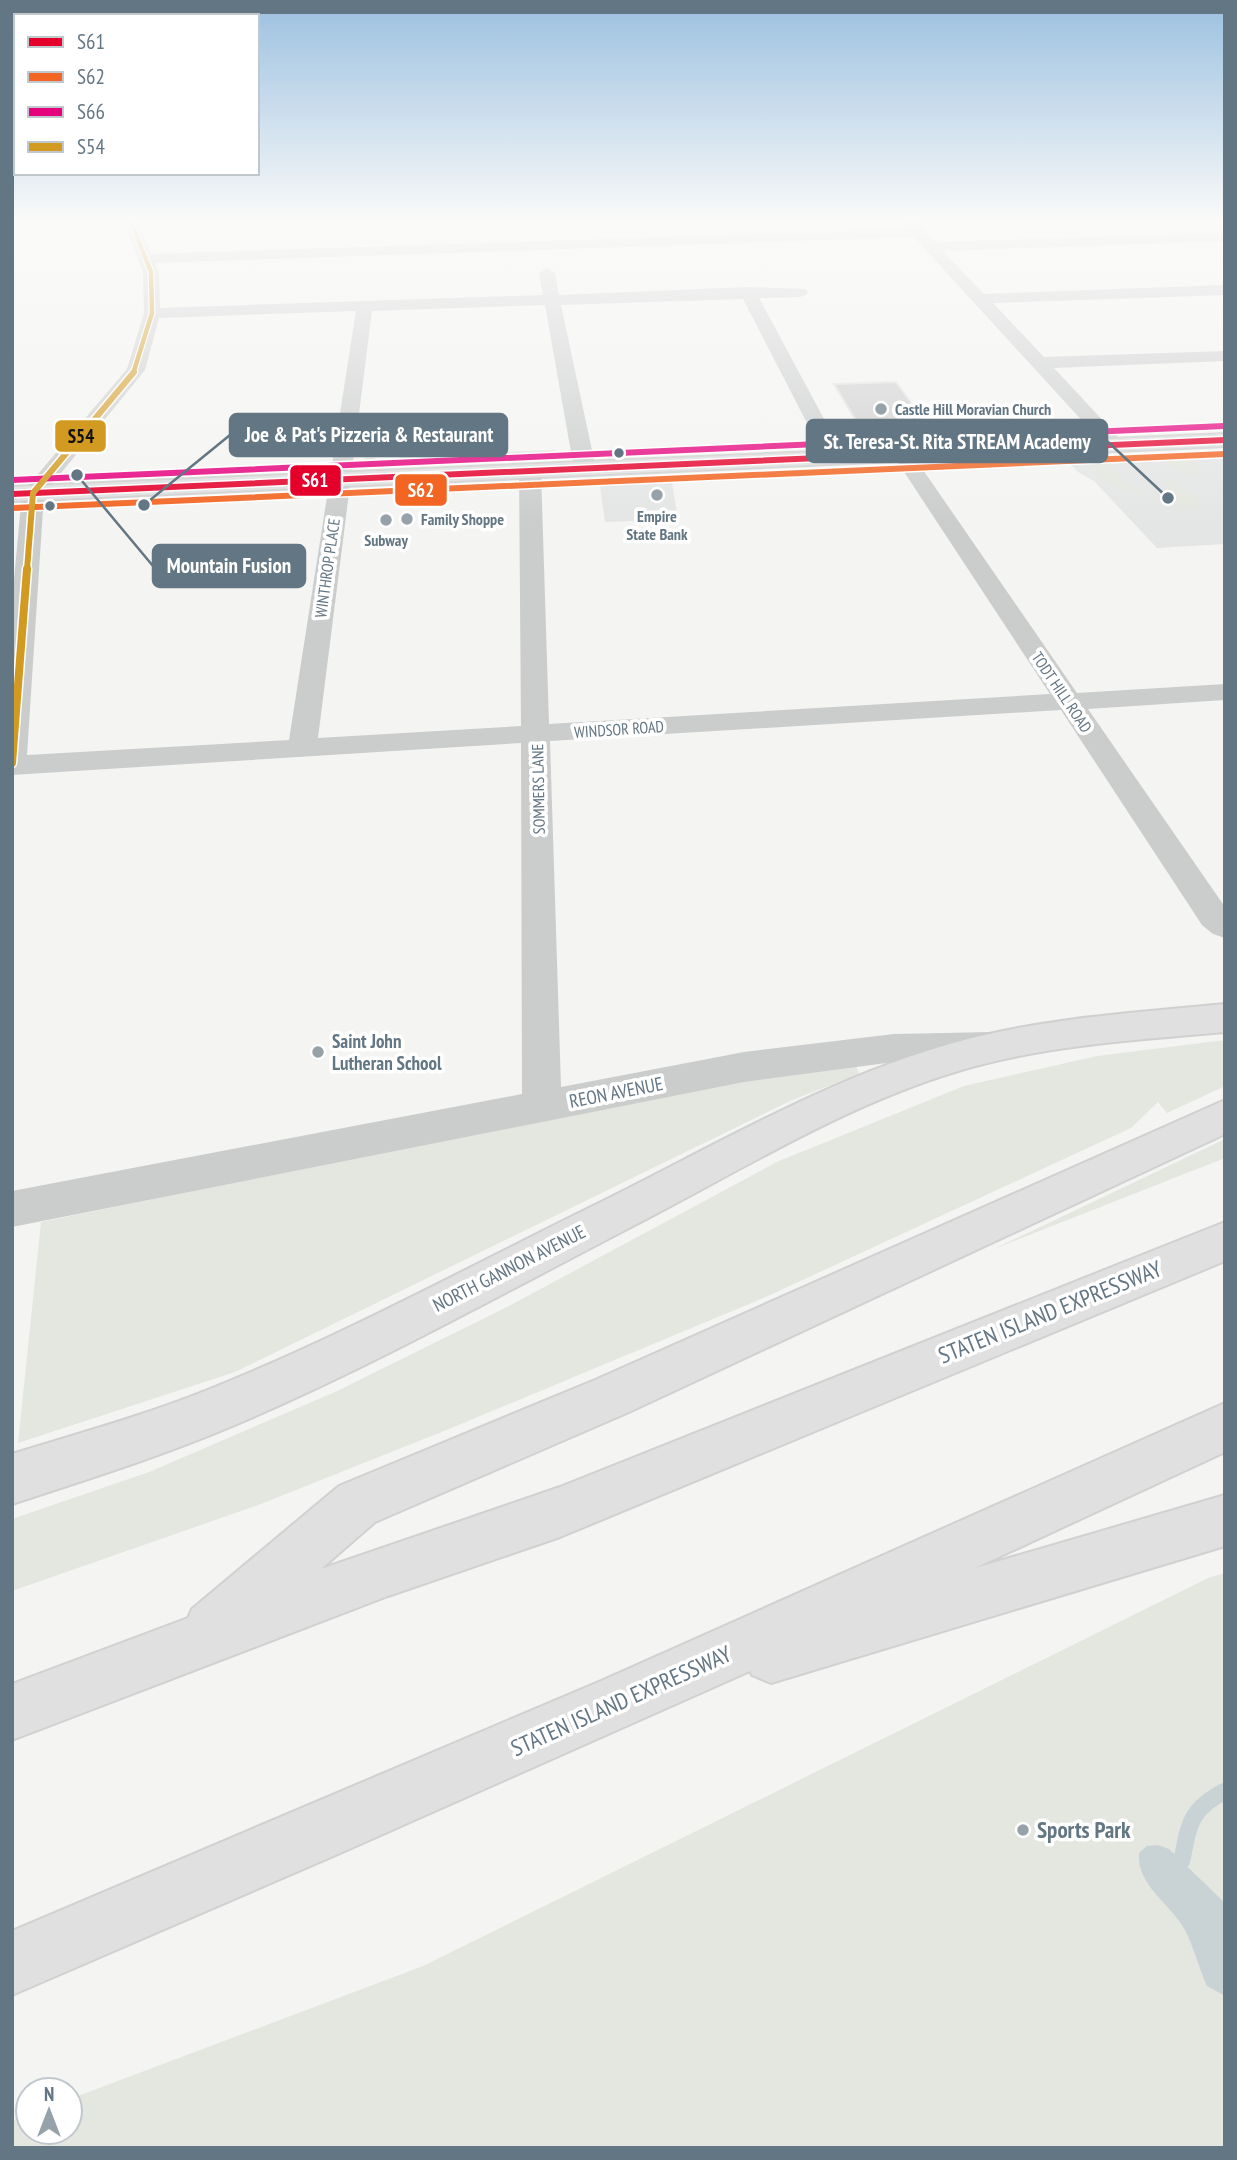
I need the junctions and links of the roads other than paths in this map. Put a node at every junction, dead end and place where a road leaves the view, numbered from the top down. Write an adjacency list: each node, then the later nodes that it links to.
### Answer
1 (149, 323): 15 (street)
2 (362, 323): 14 (street, WINTHROP PLACE)
3 (557, 323): 12 (street)
4 (764, 323): 11 (street)
5 (1001, 323): 7 (street)
6 (1225, 356): 7 (street)
7 (1039, 363): 9 (street)
8 (1225, 440): 9 (main road)
9 (1115, 445): 10 (main road)
10 (903, 455): 11 (main road); 19 (street, TODT HILL ROAD)
11 (835, 458): 12 (main road)
12 (585, 469): 13 (main road)
13 (530, 471): 14 (main road); 20 (street, SOMMERS LANE)
14 (339, 480): 15 (main road); 21 (street, WINTHROP PLACE)
15 (23, 494): 16 (street)
16 (19, 578): 18 (street)
17 (1225, 692): 19 (street, WINDSOR ROAD)
18 (15, 696): 22 (street)
19 (1068, 701): 20 (street, WINDSOR ROAD); 23 (street, TODT HILL ROAD)
20 (537, 734): 21 (street, WINDSOR ROAD); 26 (street, SOMMERS LANE)
21 (302, 748): 22 (street, WINDSOR ROAD)
22 (12, 766)
23 (1225, 926)
24 (1225, 1018): 25 (main road, REON AVENUE)
25 (1000, 1046): 26 (street, REON AVENUE); 31 (main road, NORTH GANNON AVENUE)
26 (542, 1107): 28 (street, REON AVENUE)
27 (1225, 1116): 33 (main road)
28 (12, 1209)
29 (1225, 1241): 33 (main road, STATEN ISLAND EXPRESSWAY)
30 (1225, 1427): 34 (main road, STATEN ISLAND EXPRESSWAY)
31 (12, 1479)
32 (1225, 1520): 34 (main road)
33 (189, 1646): 35 (main road, STATEN ISLAND EXPRESSWAY)
34 (631, 1698): 36 (main road, STATEN ISLAND EXPRESSWAY)
35 (25, 1708)
36 (12, 1963)

